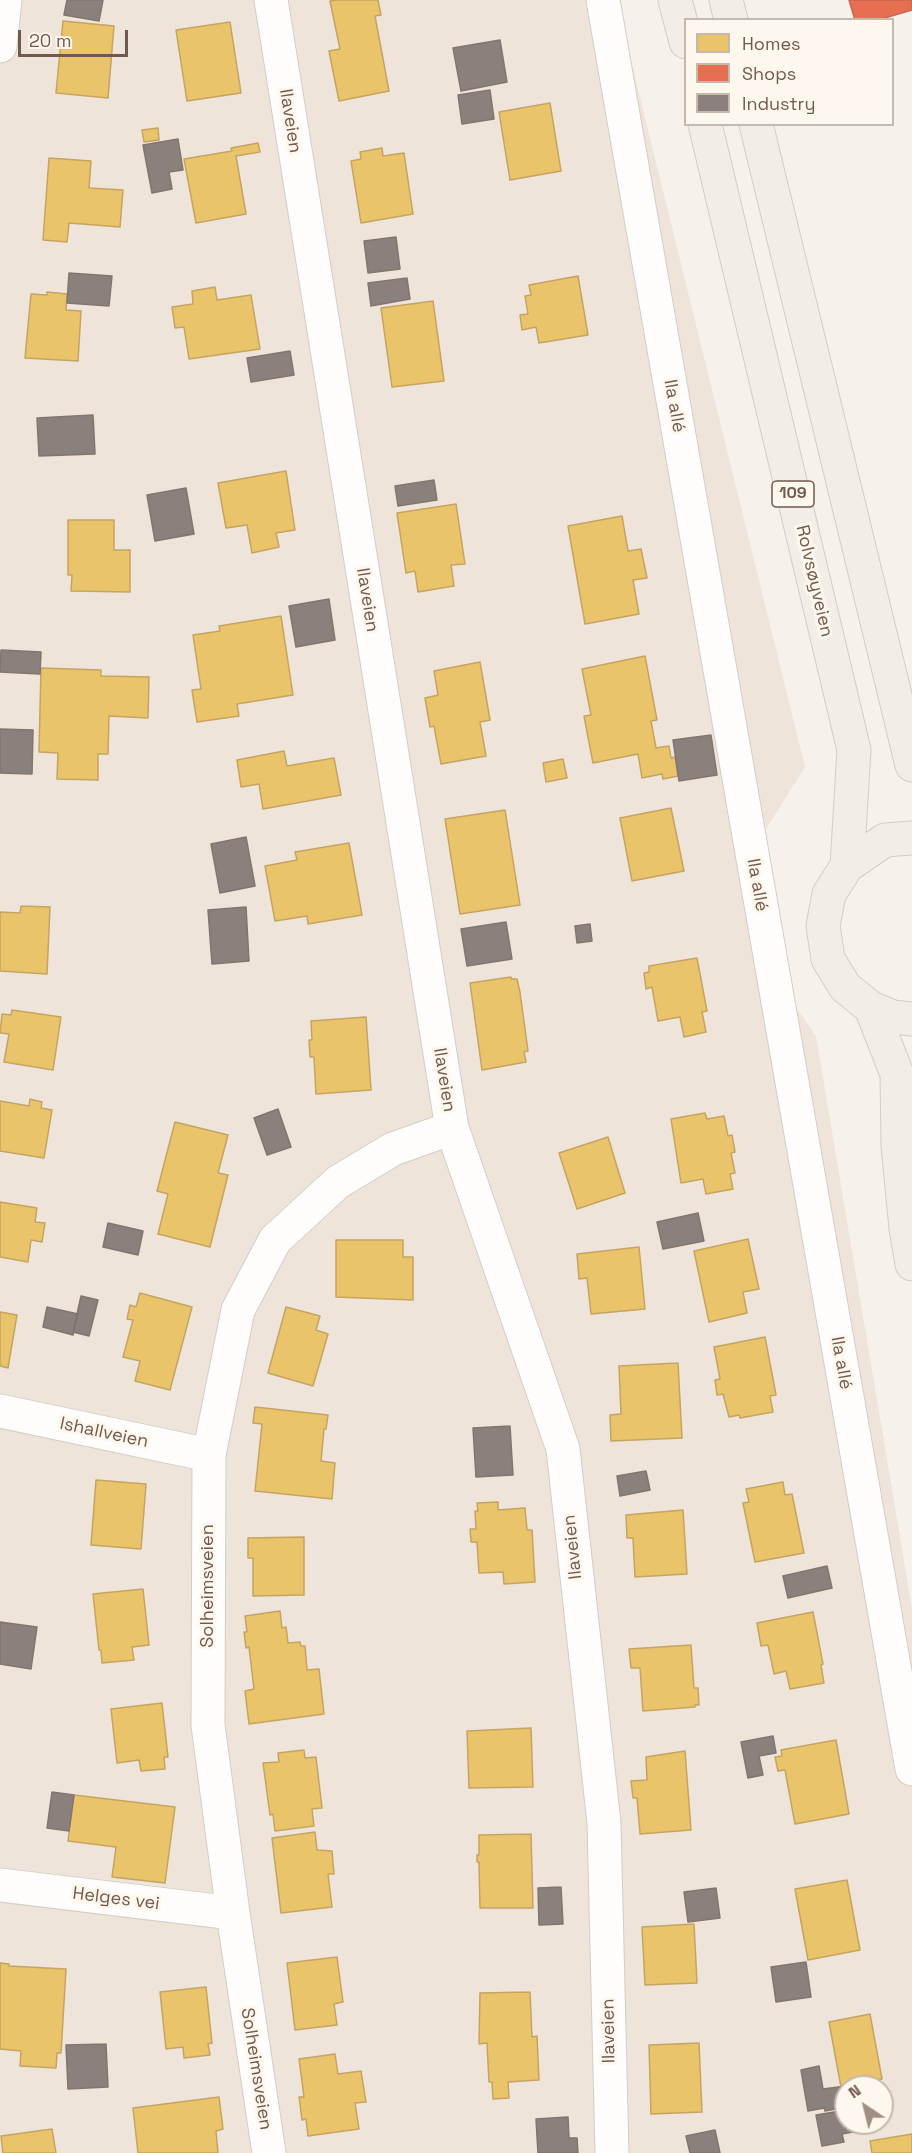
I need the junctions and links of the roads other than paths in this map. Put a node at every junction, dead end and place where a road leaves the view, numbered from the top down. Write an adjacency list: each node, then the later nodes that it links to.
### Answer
1 (5, 0): 8 (street)
2 (271, 0): 16 (street, Ilaveien)
3 (603, 0): 20 (street, Ila allé)
4 (675, 0): 7 (main road)
5 (726, 0): 6 (main road)
6 (730, 18)
7 (684, 34)
8 (0, 46)
9 (705, 126): 13 (main road, Rolvsøyveien / 109)
10 (756, 126): 11 (main road)
11 (912, 765)
12 (912, 838): 13 (main road, 109)
13 (847, 866): 14 (main road, 109)
14 (871, 1008): 15 (main road, 109); 17 (main road, 109)
15 (912, 1019)
16 (452, 1128): 19 (street, Solheimsveien); 24 (street, Ilaveien)
17 (912, 1264)
18 (0, 1411): 19 (street, Ishallveien)
19 (208, 1455): 22 (street, Solheimsveien)
20 (912, 1769)
21 (0, 1885): 22 (street, Helges vei)
22 (233, 1913): 23 (street, Solheimsveien)
23 (269, 2153)
24 (612, 2153)

